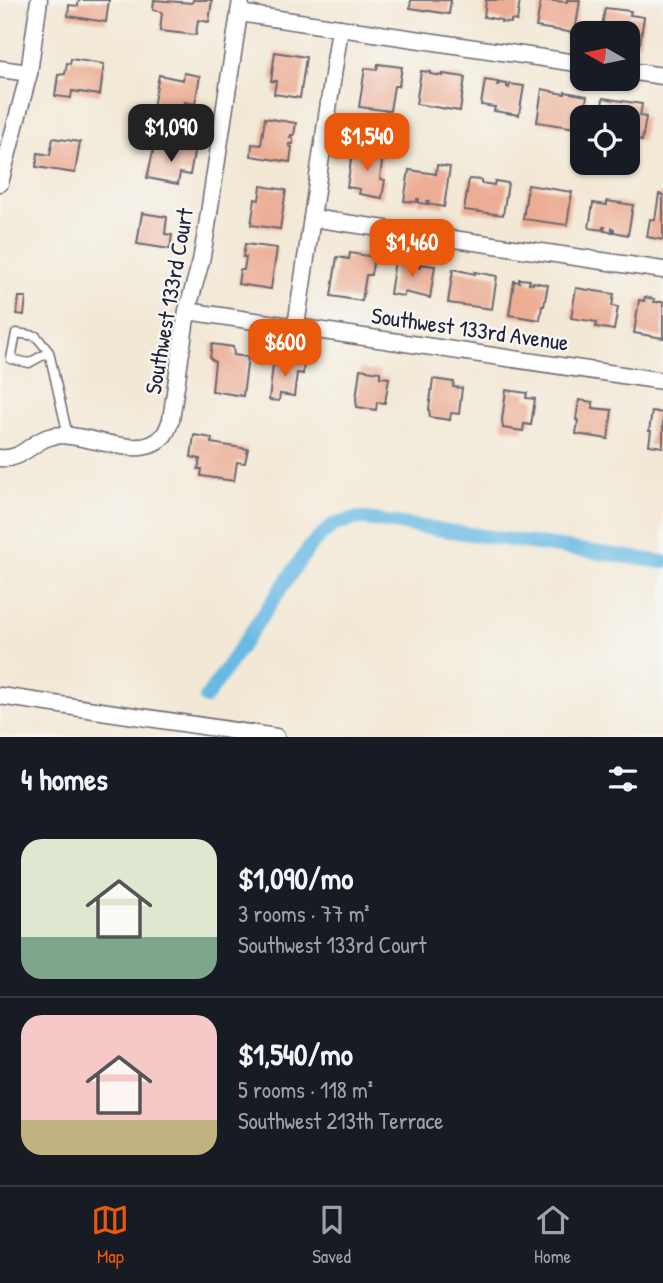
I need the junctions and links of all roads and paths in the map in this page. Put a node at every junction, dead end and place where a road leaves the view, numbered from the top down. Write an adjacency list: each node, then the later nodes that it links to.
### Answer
1 (39, 0): 6 (street)
2 (240, 6): 3 (street); 12 (street, Southwest 133rd Court)
3 (340, 28): 4 (street); 10 (street)
4 (570, 62)
5 (0, 69): 6 (street)
6 (29, 73): 9 (street)
7 (640, 73): 8 (street)
8 (663, 76)
9 (0, 183)
10 (312, 218): 11 (street); 13 (street)
11 (663, 270)
12 (187, 311): 13 (street, Southwest 133rd Avenue); 16 (street, Southwest 133rd Court)
13 (296, 326): 15 (street, Southwest 133rd Avenue)
14 (49, 352): 14 (lane); 16 (lane)
15 (663, 381)
16 (68, 436): 17 (street, Southwest 133rd Court)
17 (0, 458)
18 (0, 696): 19 (street)
19 (276, 737)

